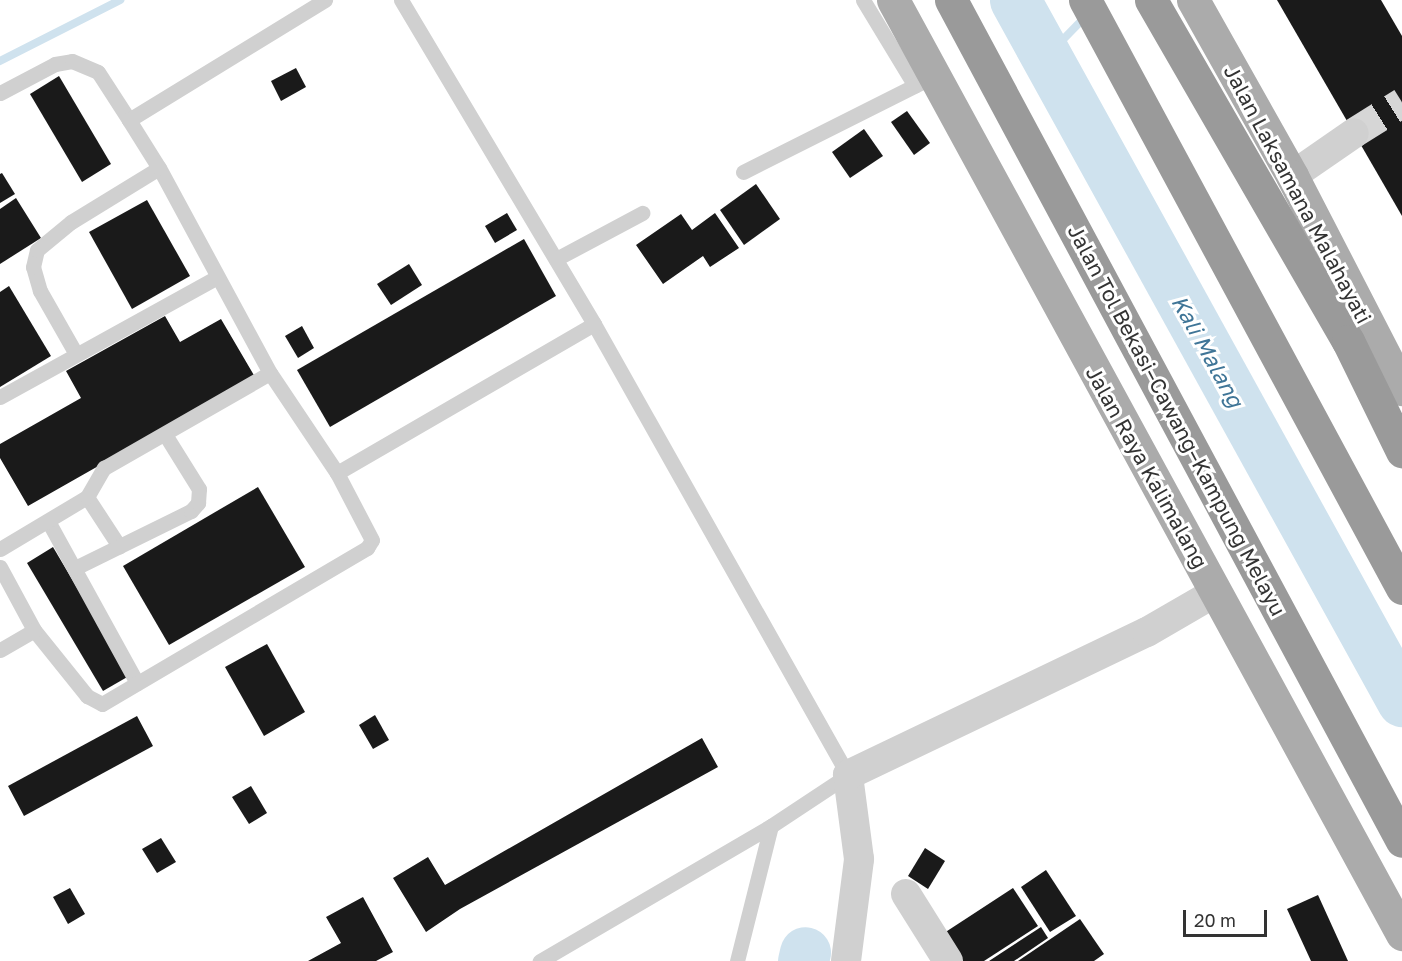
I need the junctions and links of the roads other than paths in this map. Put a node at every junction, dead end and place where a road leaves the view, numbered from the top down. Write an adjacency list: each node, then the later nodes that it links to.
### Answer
1 (325, 0): 11 (lane)
2 (401, 0): 17 (lane)
3 (864, 0): 9 (lane)
4 (893, 0): 9 (main road, Jalan Raya Kalimalang)
5 (951, 0): 40 (highway, Jalan Tol Bekasi–Cawang–Kampung Melayu)
6 (1085, 0): 33 (highway)
7 (1151, 0): 25 (highway)
8 (1193, 0): 15 (main road, Jalan Laksamana Malahayati)
9 (925, 80): 14 (lane); 34 (main road, Jalan Raya Kalimalang)
10 (0, 93): 11 (lane)
11 (129, 120): 13 (lane)
12 (1354, 133): 15 (street)
13 (159, 168): 18 (lane); 20 (lane)
14 (743, 172)
15 (1292, 176): 22 (main road, Jalan Laksamana Malahayati)
16 (642, 213): 17 (lane)
17 (556, 259): 19 (lane)
18 (216, 278): 20 (lane); 21 (lane)
19 (594, 324): 26 (lane); 38 (lane)
20 (76, 354): 23 (lane)
21 (270, 373): 24 (lane); 26 (lane)
22 (1402, 388)
23 (0, 397)
24 (166, 436): 27 (lane); 29 (lane)
25 (1402, 451)
26 (337, 473): 37 (lane)
27 (87, 497): 28 (lane); 29 (lane)
28 (48, 520): 30 (lane); 32 (lane)
29 (119, 546): 32 (lane)
30 (0, 549)
31 (0, 567): 35 (lane)
32 (75, 568): 37 (lane)
33 (1402, 588)
34 (1216, 592): 38 (street); 42 (main road, Jalan Raya Kalimalang)
35 (34, 630): 36 (lane); 37 (lane)
36 (0, 650)
37 (138, 683)
38 (848, 775): 39 (lane); 45 (street)
39 (771, 826): 43 (lane); 44 (lane)
40 (1402, 841)
41 (906, 894): 46 (street)
42 (1402, 934)
43 (540, 961)
44 (737, 961)
45 (846, 961)
46 (948, 961)

